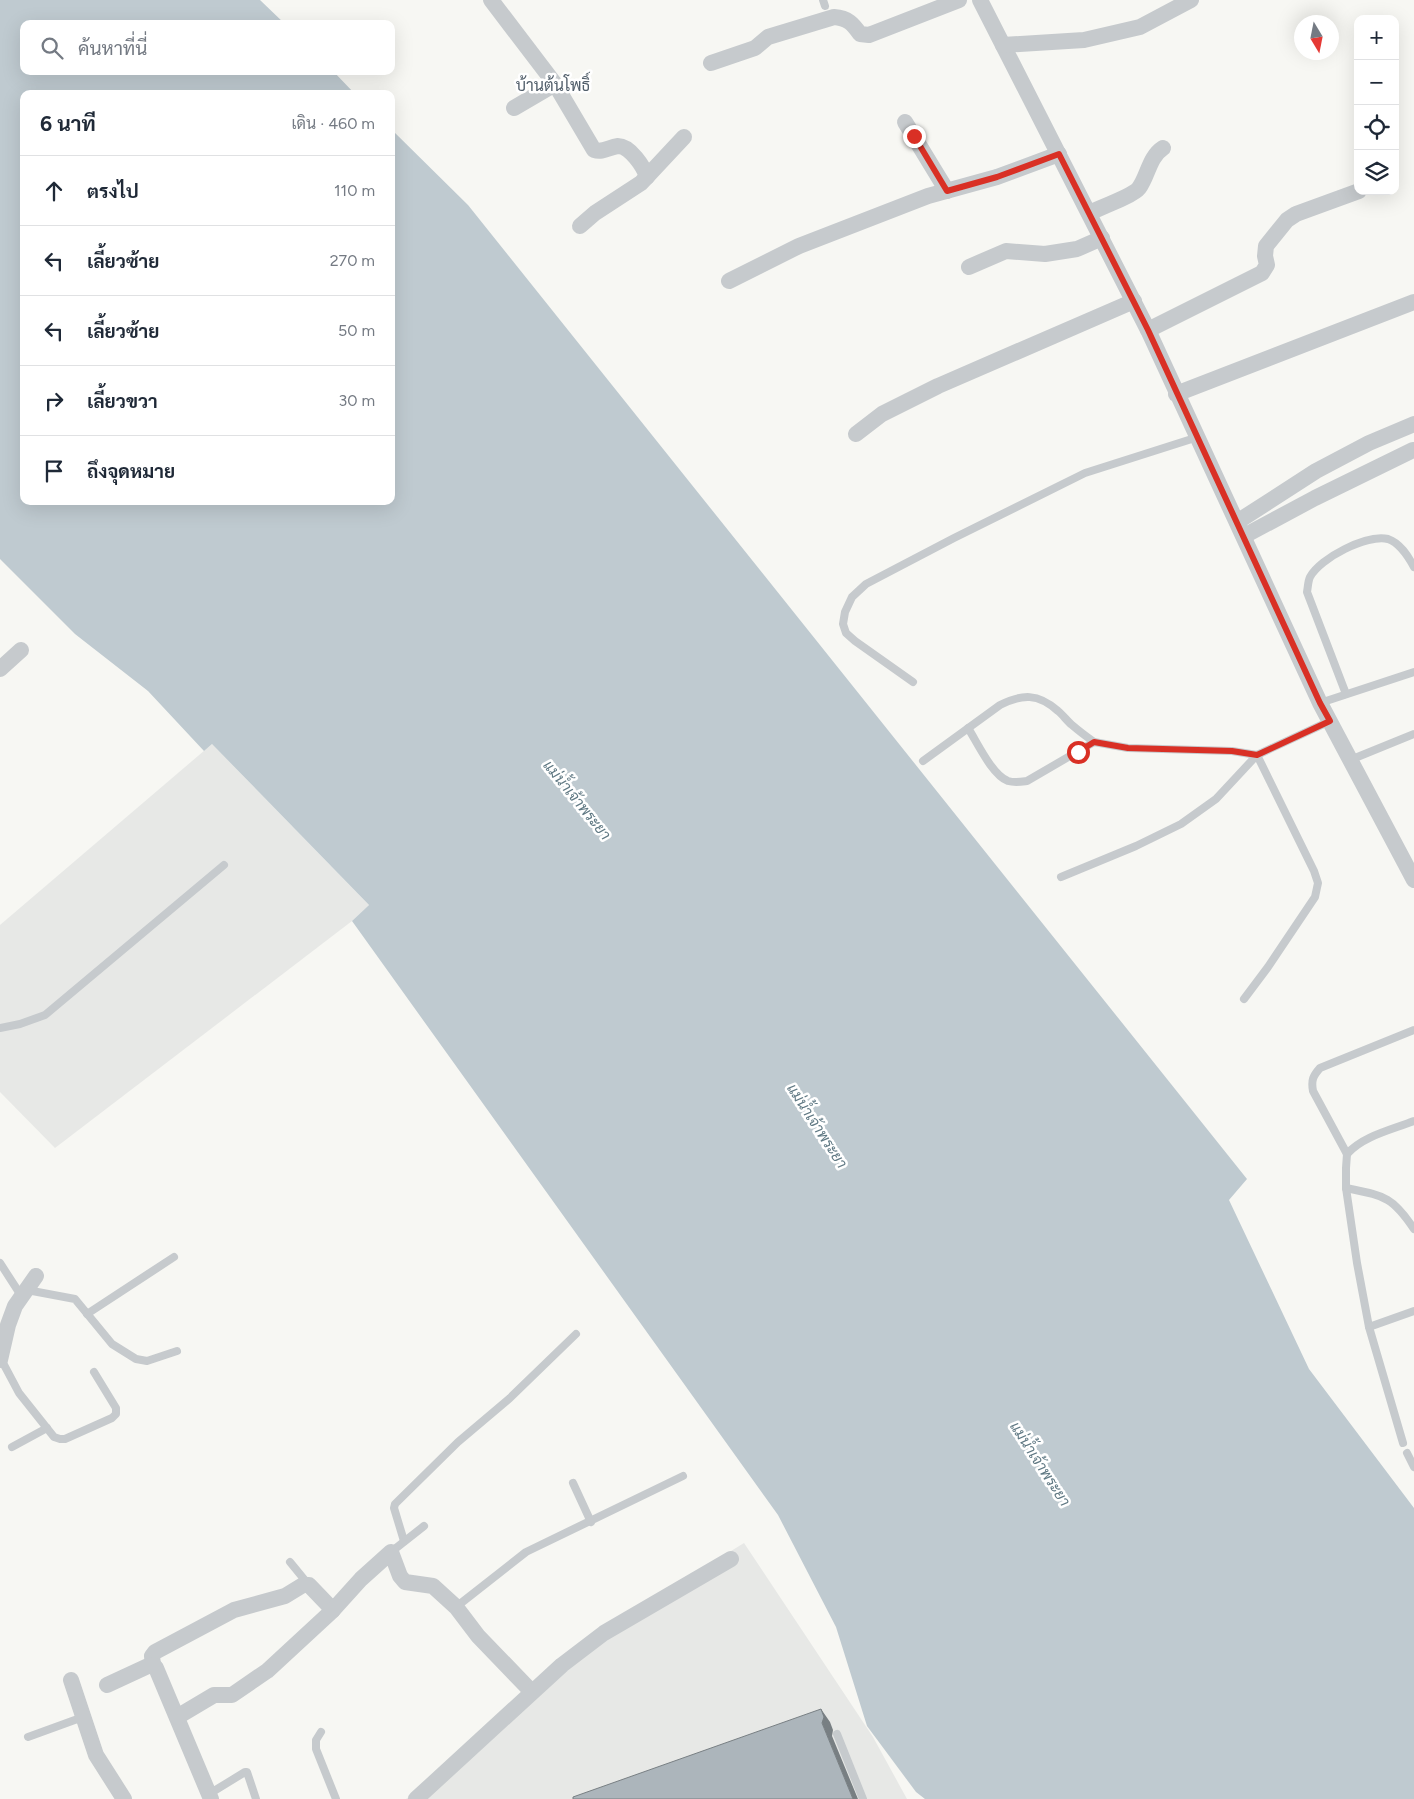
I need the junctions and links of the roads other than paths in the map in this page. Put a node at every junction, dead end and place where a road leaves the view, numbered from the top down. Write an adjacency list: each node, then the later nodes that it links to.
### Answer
1 (491, 0): 7 (street)
2 (959, 0): 6 (street)
3 (980, 0): 5 (street)
4 (1191, 0): 5 (street)
5 (1003, 45): 12 (street)
6 (711, 63)
7 (555, 84): 8 (street); 13 (street)
8 (514, 108)
9 (905, 122): 14 (street)
10 (684, 137): 13 (street)
11 (1163, 148): 16 (street)
12 (1059, 154): 14 (street); 16 (street)
13 (647, 177): 17 (street)
14 (947, 191): 20 (street)
15 (1354, 193): 23 (street)
16 (1089, 213): 18 (street)
17 (580, 226)
18 (1102, 238): 19 (street); 21 (street)
19 (969, 267)
20 (729, 281)
21 (1134, 301): 23 (street); 26 (street)
22 (1414, 302): 24 (street)
23 (1148, 330): 24 (street)
24 (1176, 394): 27 (street)
25 (1414, 424): 29 (street)
26 (856, 434)
27 (1198, 437): 29 (street); 34 (lane)
28 (1413, 450): 29 (street)
29 (1240, 529): 36 (street)
30 (1414, 567): 35 (lane)
31 (21, 650): 32 (street)
32 (0, 669)
33 (1414, 672): 35 (lane)
34 (913, 682)
35 (1346, 694): 36 (lane)
36 (1320, 703): 37 (street)
37 (1330, 721): 41 (lane); 42 (street)
38 (968, 728): 40 (lane); 40 (lane); 43 (lane)
39 (1414, 734): 42 (lane)
40 (1094, 742): 41 (lane)
41 (1257, 755): 45 (lane); 47 (lane)
42 (1350, 760): 46 (street)
43 (923, 761)
44 (224, 865): 48 (lane)
45 (1061, 877)
46 (1414, 880)
47 (1244, 999)
48 (0, 1028)
49 (1414, 1030): 51 (lane)
50 (1414, 1121): 51 (lane)
51 (1347, 1154): 52 (lane)
52 (1346, 1188): 53 (lane); 59 (lane)
53 (1414, 1229)
54 (174, 1257): 58 (lane)
55 (0, 1263): 56 (lane)
56 (28, 1287): 58 (lane); 62 (street)
57 (1414, 1311): 59 (lane)
58 (87, 1314): 61 (lane)
59 (1369, 1327): 65 (lane)
60 (576, 1334): 73 (lane)
61 (177, 1351)
62 (0, 1360): 64 (lane)
63 (94, 1372): 64 (lane)
64 (47, 1428): 66 (lane)
65 (1403, 1443)
66 (12, 1447)
67 (1407, 1453): 68 (lane)
68 (1414, 1467)
69 (683, 1476): 71 (lane)
70 (573, 1483): 71 (lane)
71 (591, 1522): 78 (lane)
72 (424, 1526): 73 (lane)
73 (404, 1541): 74 (lane)
74 (391, 1552): 78 (street); 79 (street)
75 (731, 1559): 83 (street)
76 (290, 1562): 77 (lane)
77 (309, 1585): 79 (street); 80 (street)
78 (456, 1607): 83 (street)
79 (333, 1610): 85 (street)
80 (153, 1665): 82 (street); 85 (street)
81 (71, 1680): 84 (street)
82 (107, 1686)
83 (532, 1692): 93 (street)
84 (83, 1717): 88 (lane); 90 (street)
85 (177, 1717): 89 (street)
86 (320, 1732): 92 (lane)
87 (837, 1734): 94 (lane)
88 (28, 1737)
89 (210, 1796): 91 (lane)
90 (124, 1799)
91 (256, 1799)
92 (336, 1799)
93 (416, 1799)
94 (863, 1799)

